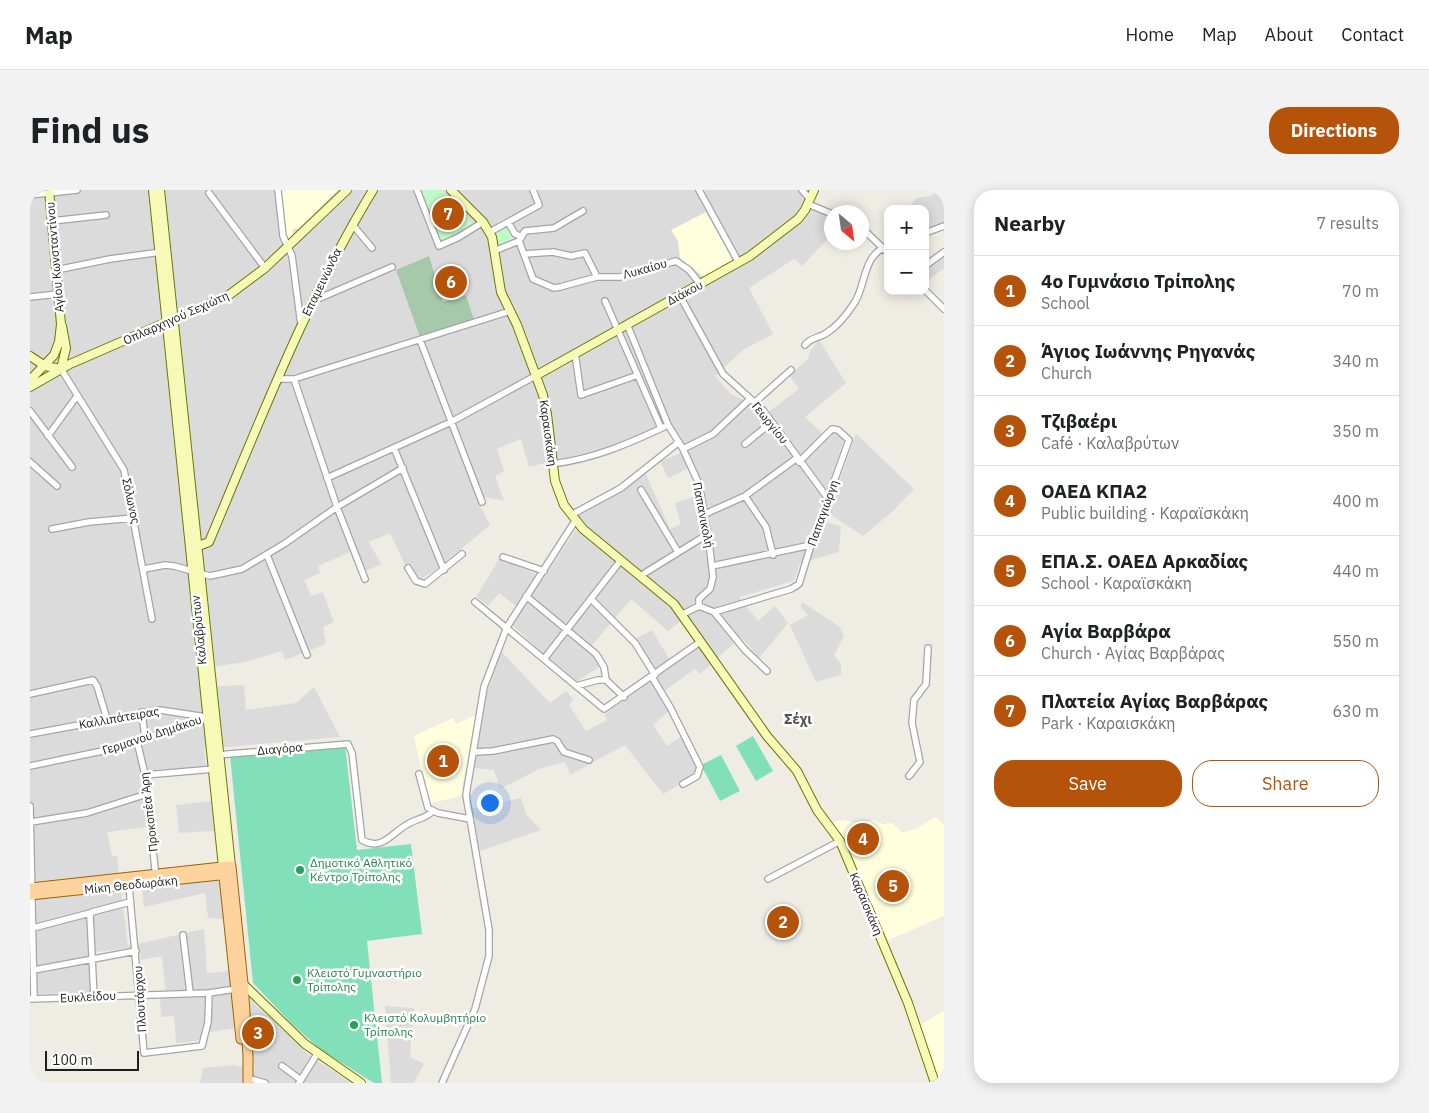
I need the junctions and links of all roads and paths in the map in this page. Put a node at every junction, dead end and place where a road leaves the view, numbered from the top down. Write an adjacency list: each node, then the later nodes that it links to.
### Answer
1 (77, 190): 13 (street)
2 (153, 190): 33 (street, Καλαβρύτων)
3 (160, 190): 33 (street, Καλαβρύτων)
4 (278, 190): 29 (street)
5 (347, 190): 29 (street, Οπλαρχηγού Σεχιώτη)
6 (373, 190): 23 (street, Επαμεινώνδα)
7 (417, 190): 21 (street)
8 (453, 190): 21 (street, Καραισκάκη)
9 (533, 190): 22 (street)
10 (699, 190): 37 (street)
11 (802, 190): 16 (street)
12 (814, 190): 16 (street, Διάκου)
13 (49, 191): 15 (street); 20 (street, Αγίου Κωνσταντίνου)
14 (209, 193): 39 (street)
15 (30, 195)
16 (808, 201): 17 (street); 37 (street, Διάκου)
17 (824, 210)
18 (583, 211): 28 (street)
19 (106, 215): 20 (street)
20 (52, 221): 41 (street, Αγίου Κωνσταντίνου)
21 (483, 222): 25 (street, Καραισκάκη)
22 (508, 222): 25 (street); 28 (street, Λυκαίου)
23 (352, 224): 31 (street); 48 (street, Επαμεινώνδα)
24 (944, 226): 26 (street)
25 (490, 232): 34 (street, Καραισκάκη)
26 (929, 232)
27 (869, 234): 30 (street)
28 (519, 238): 34 (street); 36 (street, Λυκαίου)
29 (288, 247): 39 (street, Οπλαρχηγού Σεχιώτη); 55 (street)
30 (884, 247)
31 (372, 248)
32 (885, 250): 59 (street)
33 (163, 251): 41 (street); 52 (street, Καλαβρύτων)
34 (494, 251): 51 (street, Καραισκάκη)
35 (944, 252): 38 (street)
36 (524, 254): 42 (street); 42 (street, Λυκαίου)
37 (739, 263): 43 (street, Διάκου)
38 (929, 263)
39 (264, 268): 52 (street, Οπλαρχηγού Σεχιώτη)
40 (392, 268): 48 (street)
41 (56, 270): 44 (street, Αγίου Κωνσταντίνου)
42 (597, 277): 43 (street, Λυκαίου)
43 (701, 285): 46 (street, Διάκου)
44 (58, 294): 47 (street); 53 (street, Αγίου Κωνσταντίνου)
45 (929, 294): 50 (street)
46 (680, 296): 54 (street, Διάκου); 71 (street, Γεωργίου)
47 (30, 297)
48 (311, 302): 55 (street, Επαμεινώνδα)
49 (605, 302): 56 (street)
50 (944, 309)
51 (510, 311): 57 (street); 65 (street, Καραισκάκη)
52 (170, 322): 63 (street, Οπλαρχηγού Σεχιώτη); 100 (street, Καλαβρύτων)
53 (61, 324): 58 (street, Αγίου Κωνσταντίνου); 63 (street, Αγίου Κωνσταντίνου)
54 (627, 324): 56 (street, Διάκου); 75 (street, Παπανικολή)
55 (301, 325): 67 (street, Επαμεινώνδα)
56 (617, 330): 60 (street, Διάκου); 66 (street)
57 (420, 340): 68 (street); 73 (street)
58 (59, 342): 62 (street, Αγίου Κωνσταντίνου); 63 (street)
59 (805, 345)
60 (575, 353): 65 (street, Διάκου); 66 (street)
61 (30, 356): 62 (street)
62 (45, 366): 63 (street); 69 (street, Αγίου Κωνσταντίνου)
63 (61, 369): 69 (street); 70 (street, Σόλωνος)
64 (791, 370): 71 (street)
65 (536, 375): 73 (street); 84 (street, Καραισκάκη)
66 (636, 376): 76 (street)
67 (277, 379): 68 (street); 100 (street, Επαμεινώνδα)
68 (294, 379): 87 (street)
69 (32, 383)
70 (77, 396): 77 (street); 95 (street, Σόλωνος)
71 (752, 400): 74 (street, Γεωργίου); 81 (street)
72 (30, 411): 77 (street)
73 (451, 422): 80 (street); 92 (street)
74 (772, 422): 79 (street); 82 (street, Γεωργίου)
75 (668, 425): 76 (street); 78 (street, Παπανικολή)
76 (661, 428): 84 (street)
77 (48, 436): 85 (street)
78 (679, 442): 81 (street, Παπανικολή); 96 (street)
79 (745, 444)
80 (394, 448): 86 (street); 87 (street)
81 (683, 450): 94 (street, Παπανικολή)
82 (798, 460): 90 (street); 91 (street, Γεωργίου); 91 (street, Παπαγιώργη)
83 (30, 462): 88 (street)
84 (552, 464): 96 (street, Καραισκάκη)
85 (72, 467)
86 (403, 468): 93 (street); 110 (street)
87 (327, 478): 93 (street)
88 (57, 486)
89 (641, 490): 101 (street)
90 (745, 496): 94 (street); 104 (street)
91 (829, 500): 99 (street, Παπαγιώργη)
92 (482, 502)
93 (336, 506): 103 (street); 114 (street)
94 (705, 514): 98 (street, Παπανικολή)
95 (134, 518): 97 (street); 109 (street, Σόλωνος)
96 (573, 518): 106 (street, Καραισκάκη); 111 (street)
97 (52, 528)
98 (708, 534): 101 (street); 107 (street, Παπανικολή)
99 (811, 545): 104 (street); 119 (street, Παπαγιώργη)
100 (195, 547): 112 (street, Καλαβρύτων)
101 (678, 552): 113 (street)
102 (462, 554): 110 (street)
103 (268, 555): 112 (street); 126 (street)
104 (773, 555): 107 (street)
105 (503, 557): 111 (street)
106 (621, 560): 113 (street, Καραισκάκη); 116 (street)
107 (712, 566): 118 (street, Παπανικολή)
108 (408, 568): 110 (street)
109 (144, 569): 112 (street); 121 (street, Σόλωνος)
110 (444, 570)
111 (544, 571): 115 (street)
112 (197, 574): 135 (street, Καλαβρύτων)
113 (640, 576): 120 (street, Καραισκάκη)
114 (364, 580)
115 (526, 596): 122 (street); 123 (street)
116 (591, 599): 123 (street); 129 (street)
117 (475, 602): 122 (street)
118 (699, 606): 119 (street); 120 (street)
119 (714, 612): 128 (street)
120 (683, 614): 124 (street, Καραισκάκη)
121 (152, 619)
122 (506, 627): 127 (street); 140 (street)
123 (568, 629): 127 (street); 130 (street)
124 (700, 642): 129 (street); 154 (street, Καραϊσκάκη)
125 (928, 648): 147 (street)
126 (307, 655)
127 (544, 659): 131 (street)
128 (767, 671)
129 (653, 676): 133 (street); 148 (street)
130 (606, 680): 131 (street); 133 (street)
131 (576, 686): 133 (street)
132 (30, 694): 136 (street)
133 (624, 697)
134 (142, 712): 135 (street, Καλλιπάτειρας); 136 (street, Καλλιπάτειρας); 138 (street)
135 (212, 716): 138 (street, Γερμανού Δημάκου); 141 (street, Καλαβρύτων)
136 (106, 719): 137 (street, Καλλιπάτειρας)
137 (30, 734)
138 (145, 739): 139 (street, Γερμανού Δημάκου)
139 (137, 741): 143 (street, Γερμανού Δημάκου); 146 (street, Προκοπέα Άρη)
140 (474, 752): 142 (street); 152 (street)
141 (216, 755): 144 (street, Καλαβρύτων); 151 (street, Διαγόρα); 155 (street, Καλαβρύτων)
142 (589, 760)
143 (30, 766)
144 (214, 769): 146 (street); 155 (street, Καλαβρύτων)
145 (419, 774): 151 (street)
146 (145, 775): 149 (street, Προκοπέα Άρη)
147 (909, 776)
148 (683, 784)
149 (147, 794): 153 (street); 156 (street, Προκοπέα Άρη)
150 (30, 806): 153 (street)
151 (433, 811): 152 (street)
152 (470, 819): 179 (street)
153 (31, 822): 159 (street)
154 (840, 841): 157 (street); 180 (street, Καραϊσκάκη)
155 (227, 870): 156 (main road, Μίκη Θεοδωράκη); 167 (main road, Καλαβρύτων)
156 (156, 879): 158 (main road, Μίκη Θεοδωράκη); 159 (main road, Μίκη Θεοδωράκη)
157 (768, 879)
158 (128, 886): 159 (main road, Μίκη Θεοδωράκη); 160 (street, Πλουτάρχου)
159 (31, 892): 162 (street)
160 (130, 902): 161 (street); 164 (street, Πλουτάρχου)
161 (90, 913): 162 (street); 165 (street)
162 (33, 928): 166 (street)
163 (183, 935): 168 (street)
164 (136, 951): 165 (street); 170 (street, Πλουτάρχου)
165 (92, 958): 166 (street); 171 (street)
166 (34, 970): 172 (street)
167 (238, 984): 169 (street, Ευκλείδου); 173 (street); 175 (main road, Καλαβρύτων)
168 (190, 993): 169 (street, Ευκλείδου); 170 (street, Ευκλείδου)
169 (209, 993): 170 (street, Πλουτάρχου)
170 (139, 994): 171 (street, Ευκλείδου)
171 (94, 998): 172 (street, Ευκλείδου)
172 (32, 999)
173 (317, 1054): 176 (street); 178 (street)
174 (282, 1066): 176 (street)
175 (247, 1077): 177 (street)
176 (300, 1081)
177 (264, 1083)
178 (361, 1083)
179 (442, 1083)
180 (935, 1083)

